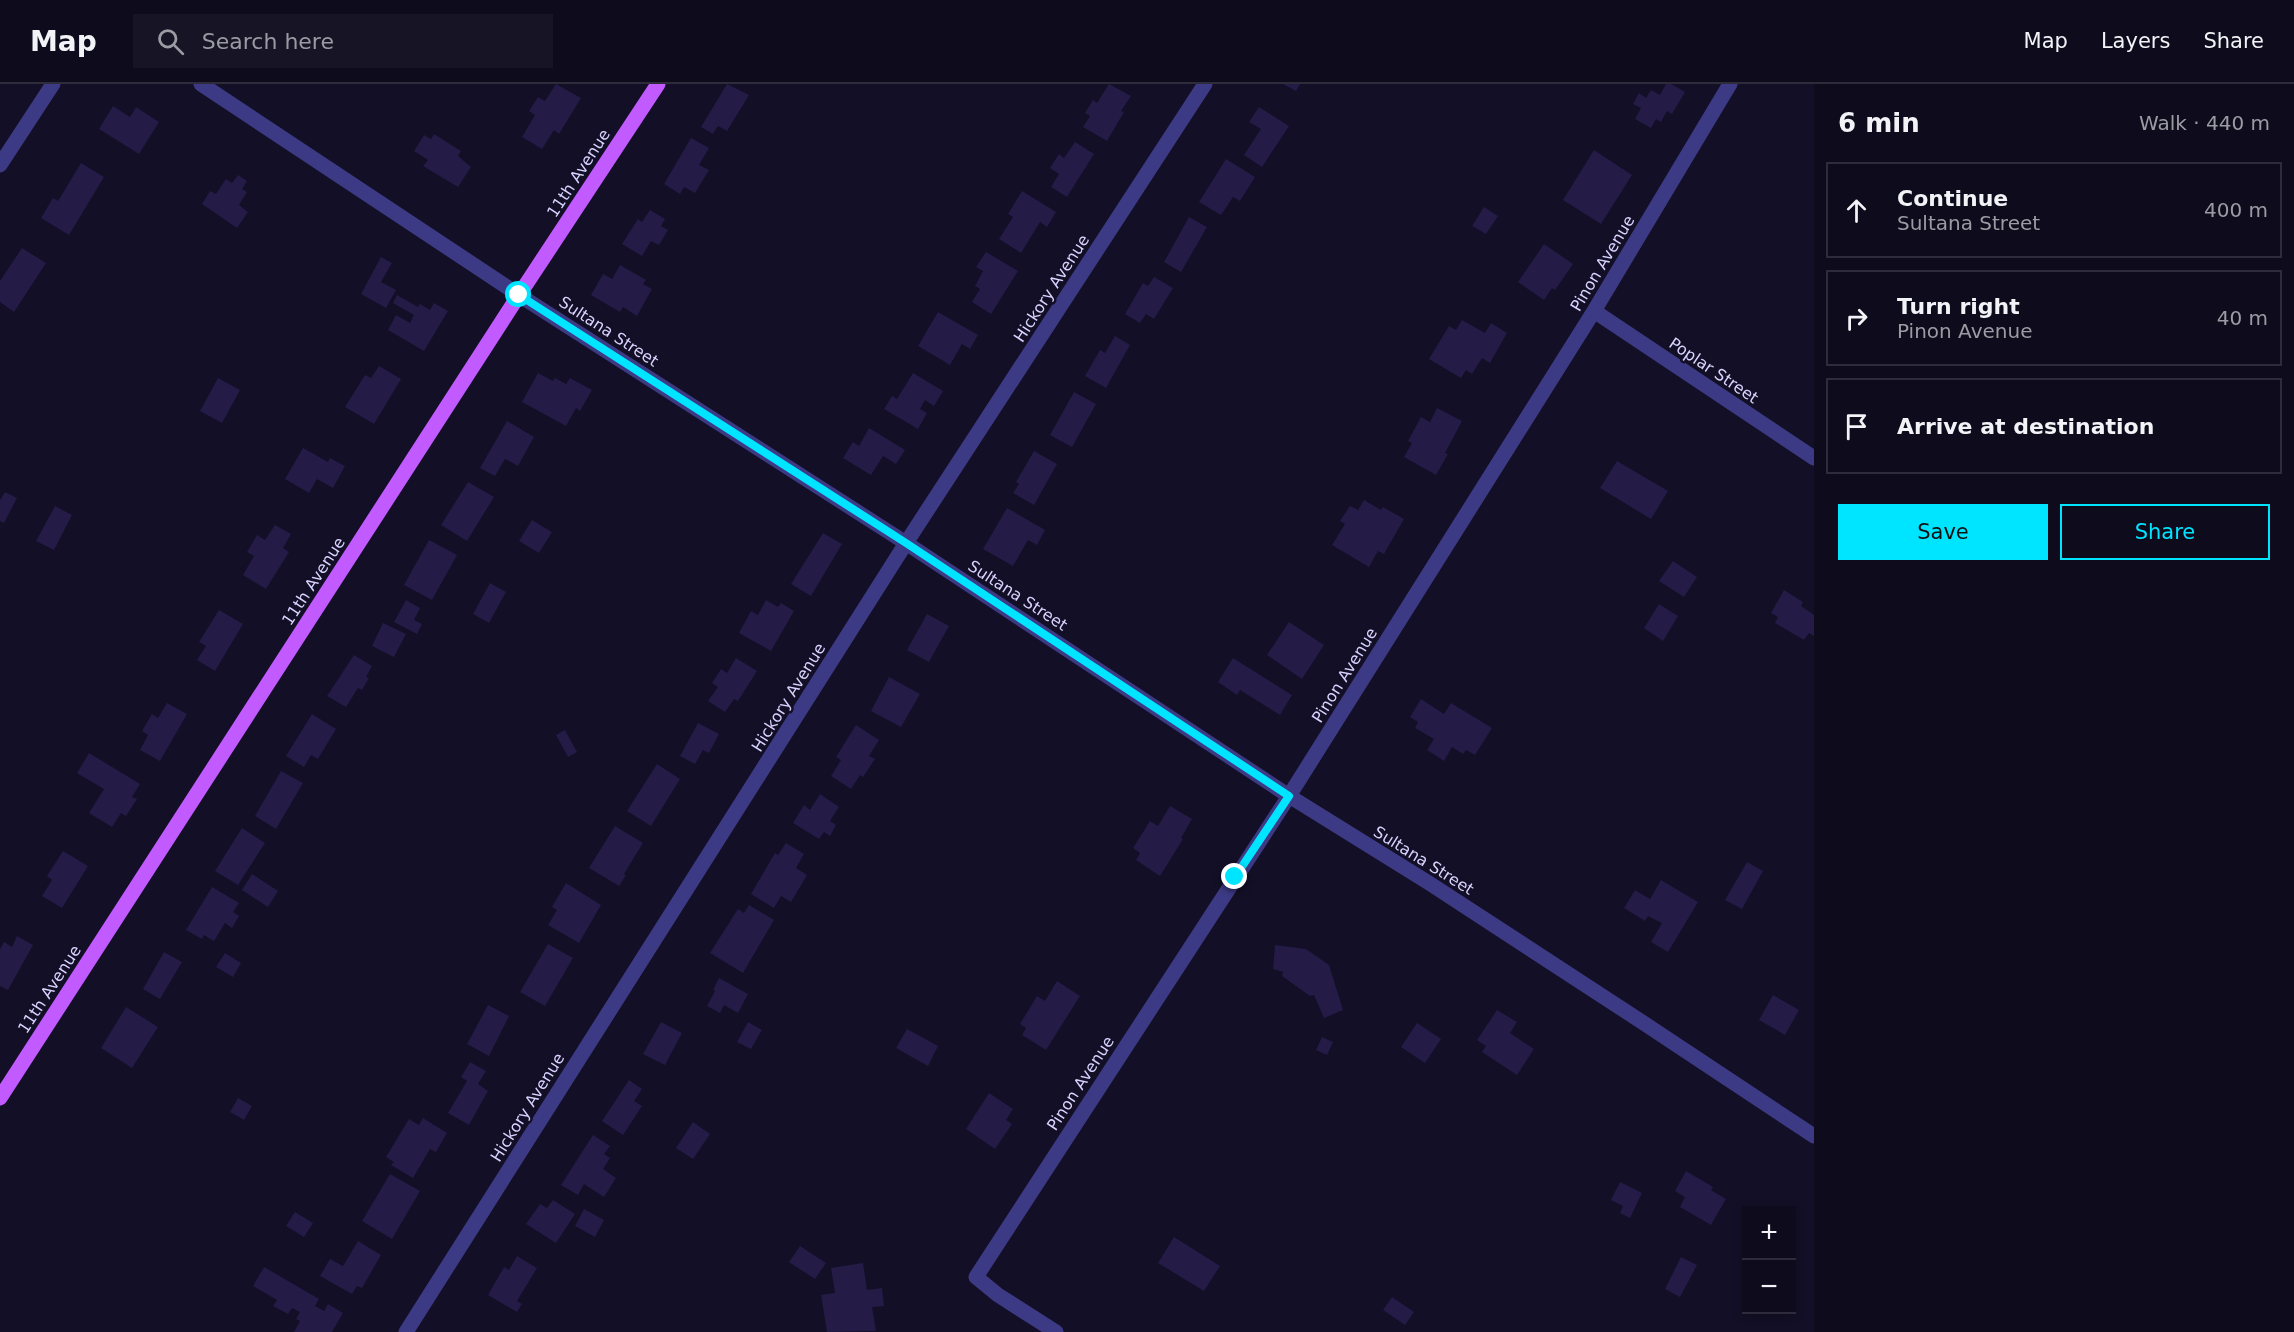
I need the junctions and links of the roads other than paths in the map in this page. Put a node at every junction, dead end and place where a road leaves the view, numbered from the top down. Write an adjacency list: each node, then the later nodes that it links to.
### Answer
1 (52, 84): 6 (street)
2 (201, 84): 7 (street, Sultana Street)
3 (658, 84): 7 (main road, 11th Avenue)
4 (1205, 84): 10 (street, Hickory Avenue)
5 (1730, 84): 8 (street, Pinon Avenue)
6 (0, 165)
7 (519, 295): 10 (street, Sultana Street); 12 (main road, 11th Avenue)
8 (1594, 312): 9 (street, Poplar Street); 11 (street, Pinon Avenue)
9 (1814, 458)
10 (906, 543): 11 (street, Sultana Street); 14 (street, Hickory Avenue)
11 (1289, 796): 13 (street, Sultana Street); 15 (street, Pinon Avenue)
12 (0, 1098)
13 (1814, 1136)
14 (406, 1332)
15 (1056, 1332)

